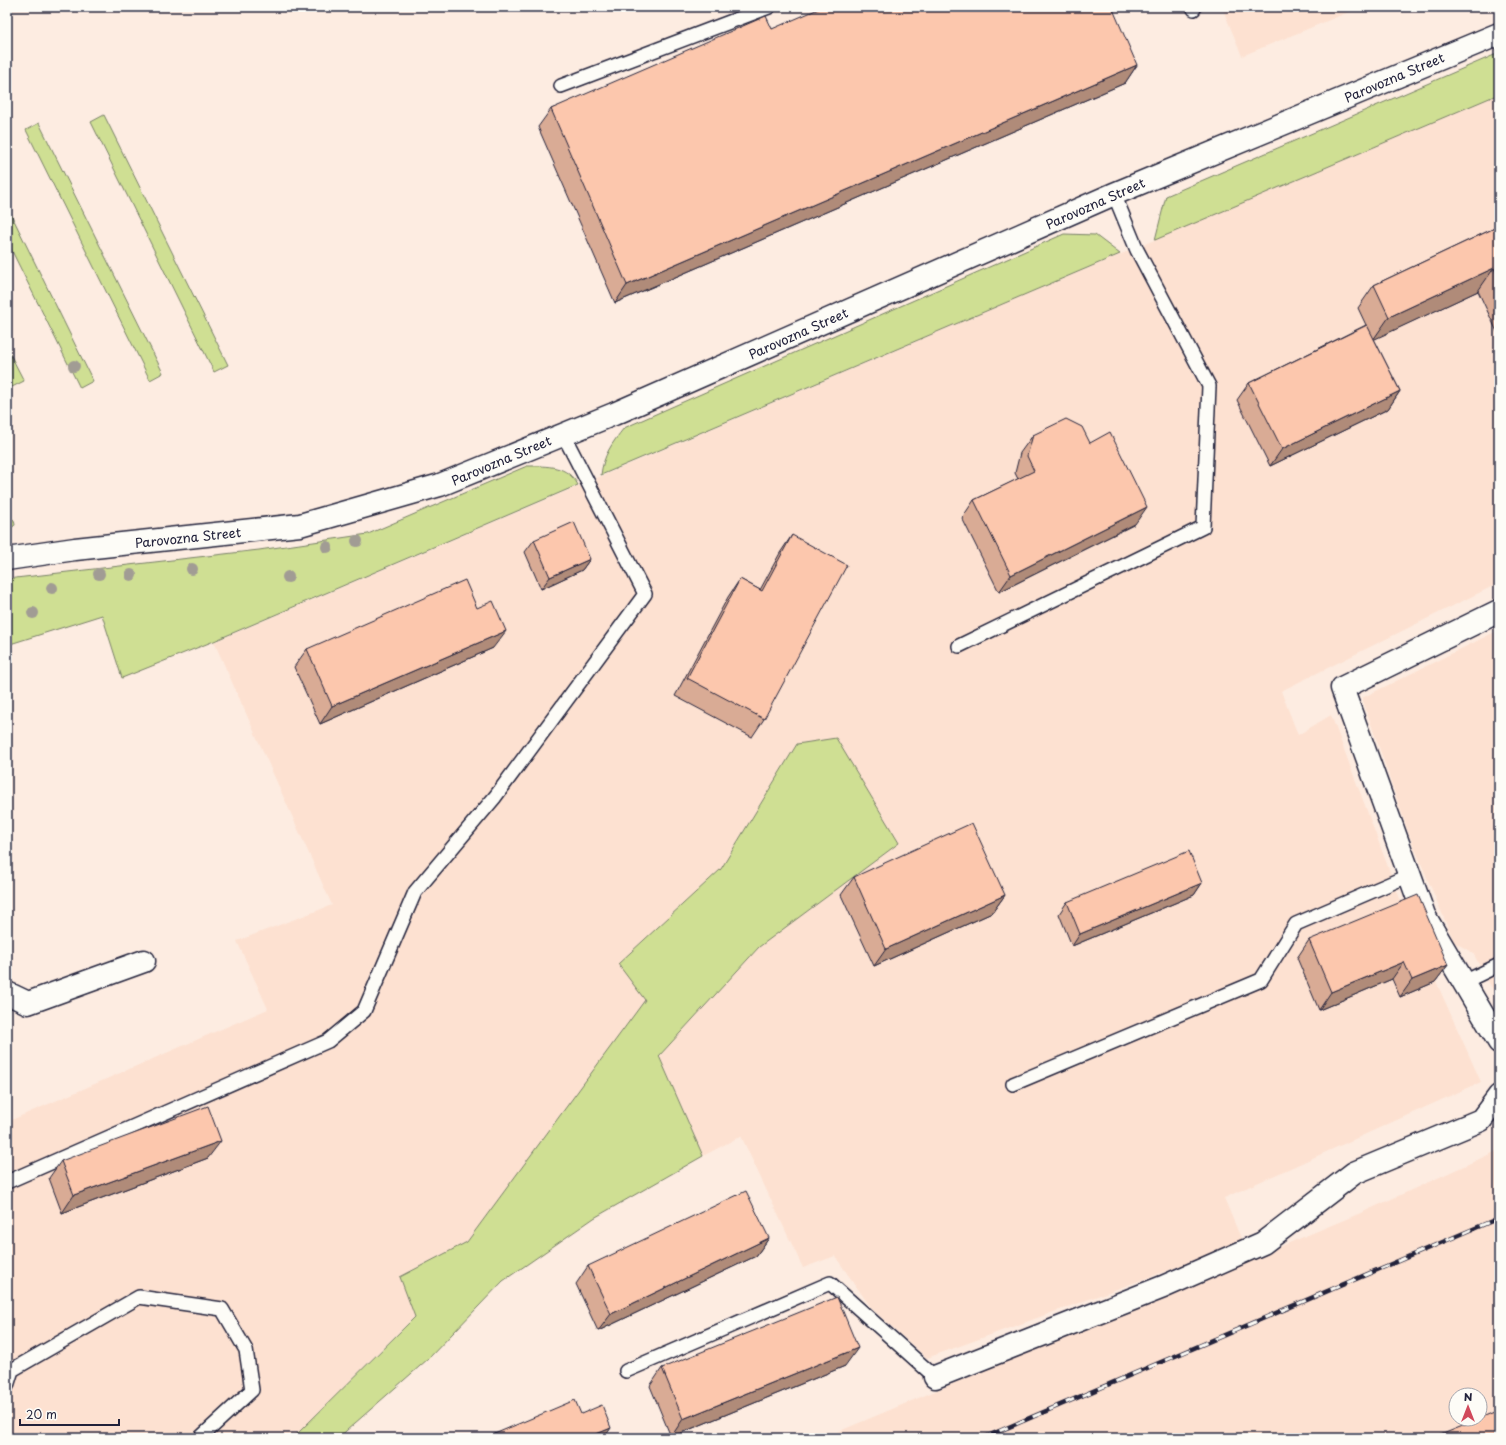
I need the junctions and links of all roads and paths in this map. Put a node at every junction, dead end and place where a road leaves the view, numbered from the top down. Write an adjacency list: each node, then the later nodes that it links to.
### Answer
1 (769, 7): 3 (lane)
2 (1499, 34): 4 (main road, Parovozna Street)
3 (561, 86)
4 (1114, 194): 5 (main road, Parovozna Street); 10 (lane)
5 (563, 434): 6 (main road, Parovozna Street); 19 (lane)
6 (75, 549): 7 (main road, Parovozna Street); 8 (main road, Parovozna Street)
7 (7, 550)
8 (7, 559)
9 (1499, 611): 11 (main road)
10 (960, 646)
11 (1410, 876): 14 (main road); 17 (lane)
12 (144, 961): 15 (main road)
13 (1499, 965): 14 (lane)
14 (1464, 982): 16 (main road)
15 (7, 993)
16 (1499, 1042)
17 (1014, 1084)
18 (1499, 1096): 21 (main road)
19 (7, 1182)
20 (626, 1371): 21 (lane)
21 (935, 1377)
22 (7, 1386): 23 (lane)
23 (200, 1438)

